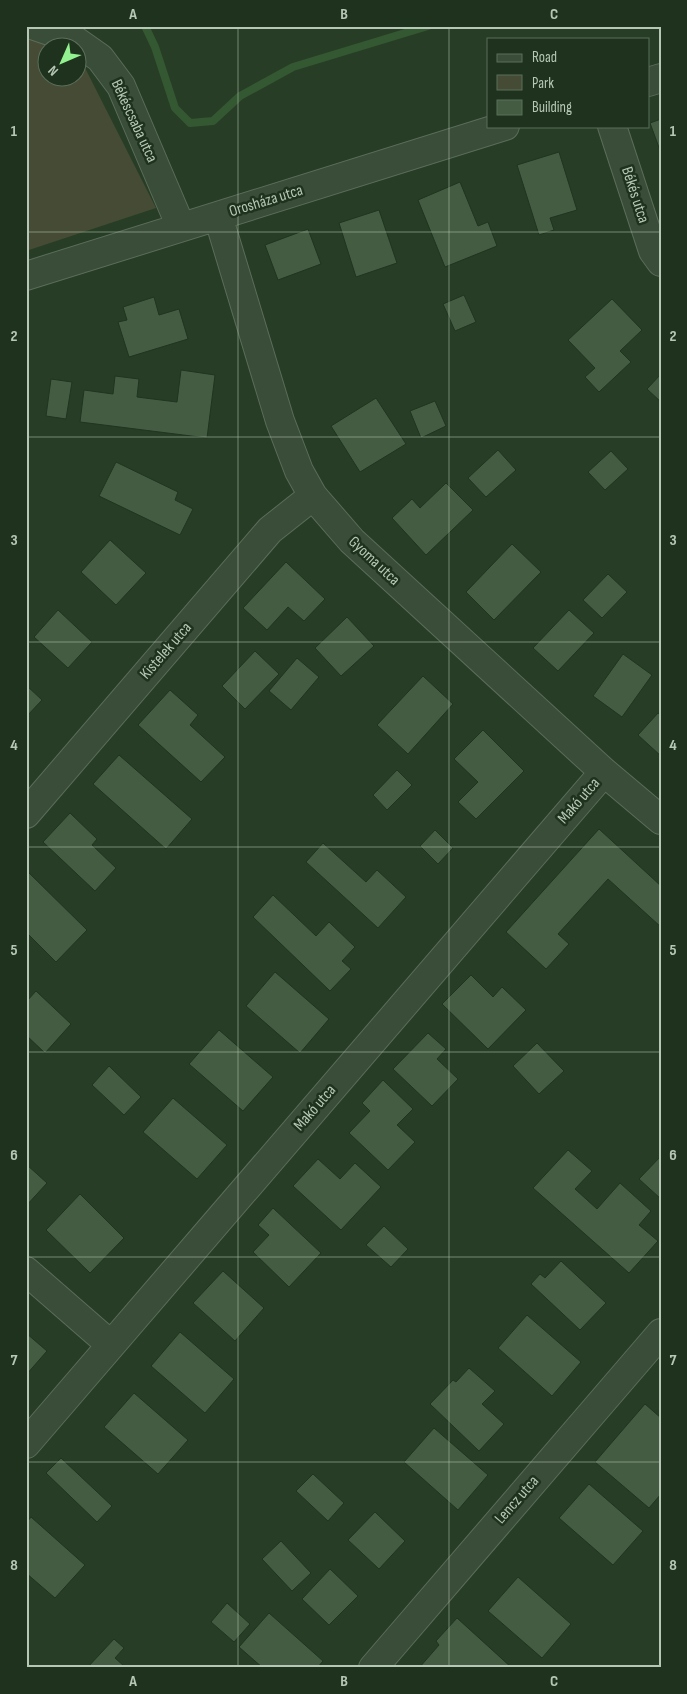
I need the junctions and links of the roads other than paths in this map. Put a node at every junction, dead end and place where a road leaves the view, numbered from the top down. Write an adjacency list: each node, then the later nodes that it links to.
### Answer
1 (35, 26): 5 (street, Békéscsaba utca)
2 (499, 128): 4 (street, Orosháza utca)
3 (613, 128): 6 (street, Békés utca)
4 (218, 216): 5 (street, Orosháza utca); 8 (street, Gyoma utca)
5 (181, 228): 7 (street, Orosháza utca)
6 (661, 262)
7 (26, 276)
8 (313, 496): 9 (street, Gyoma utca); 10 (street, Kistelek utca)
9 (604, 772): 11 (street, Gyoma utca); 14 (street, Makó utca)
10 (26, 814)
11 (661, 820)
12 (26, 1272): 14 (street)
13 (661, 1333): 16 (street, Lencz utca)
14 (111, 1345): 15 (street, Makó utca)
15 (26, 1444)
16 (373, 1668)

